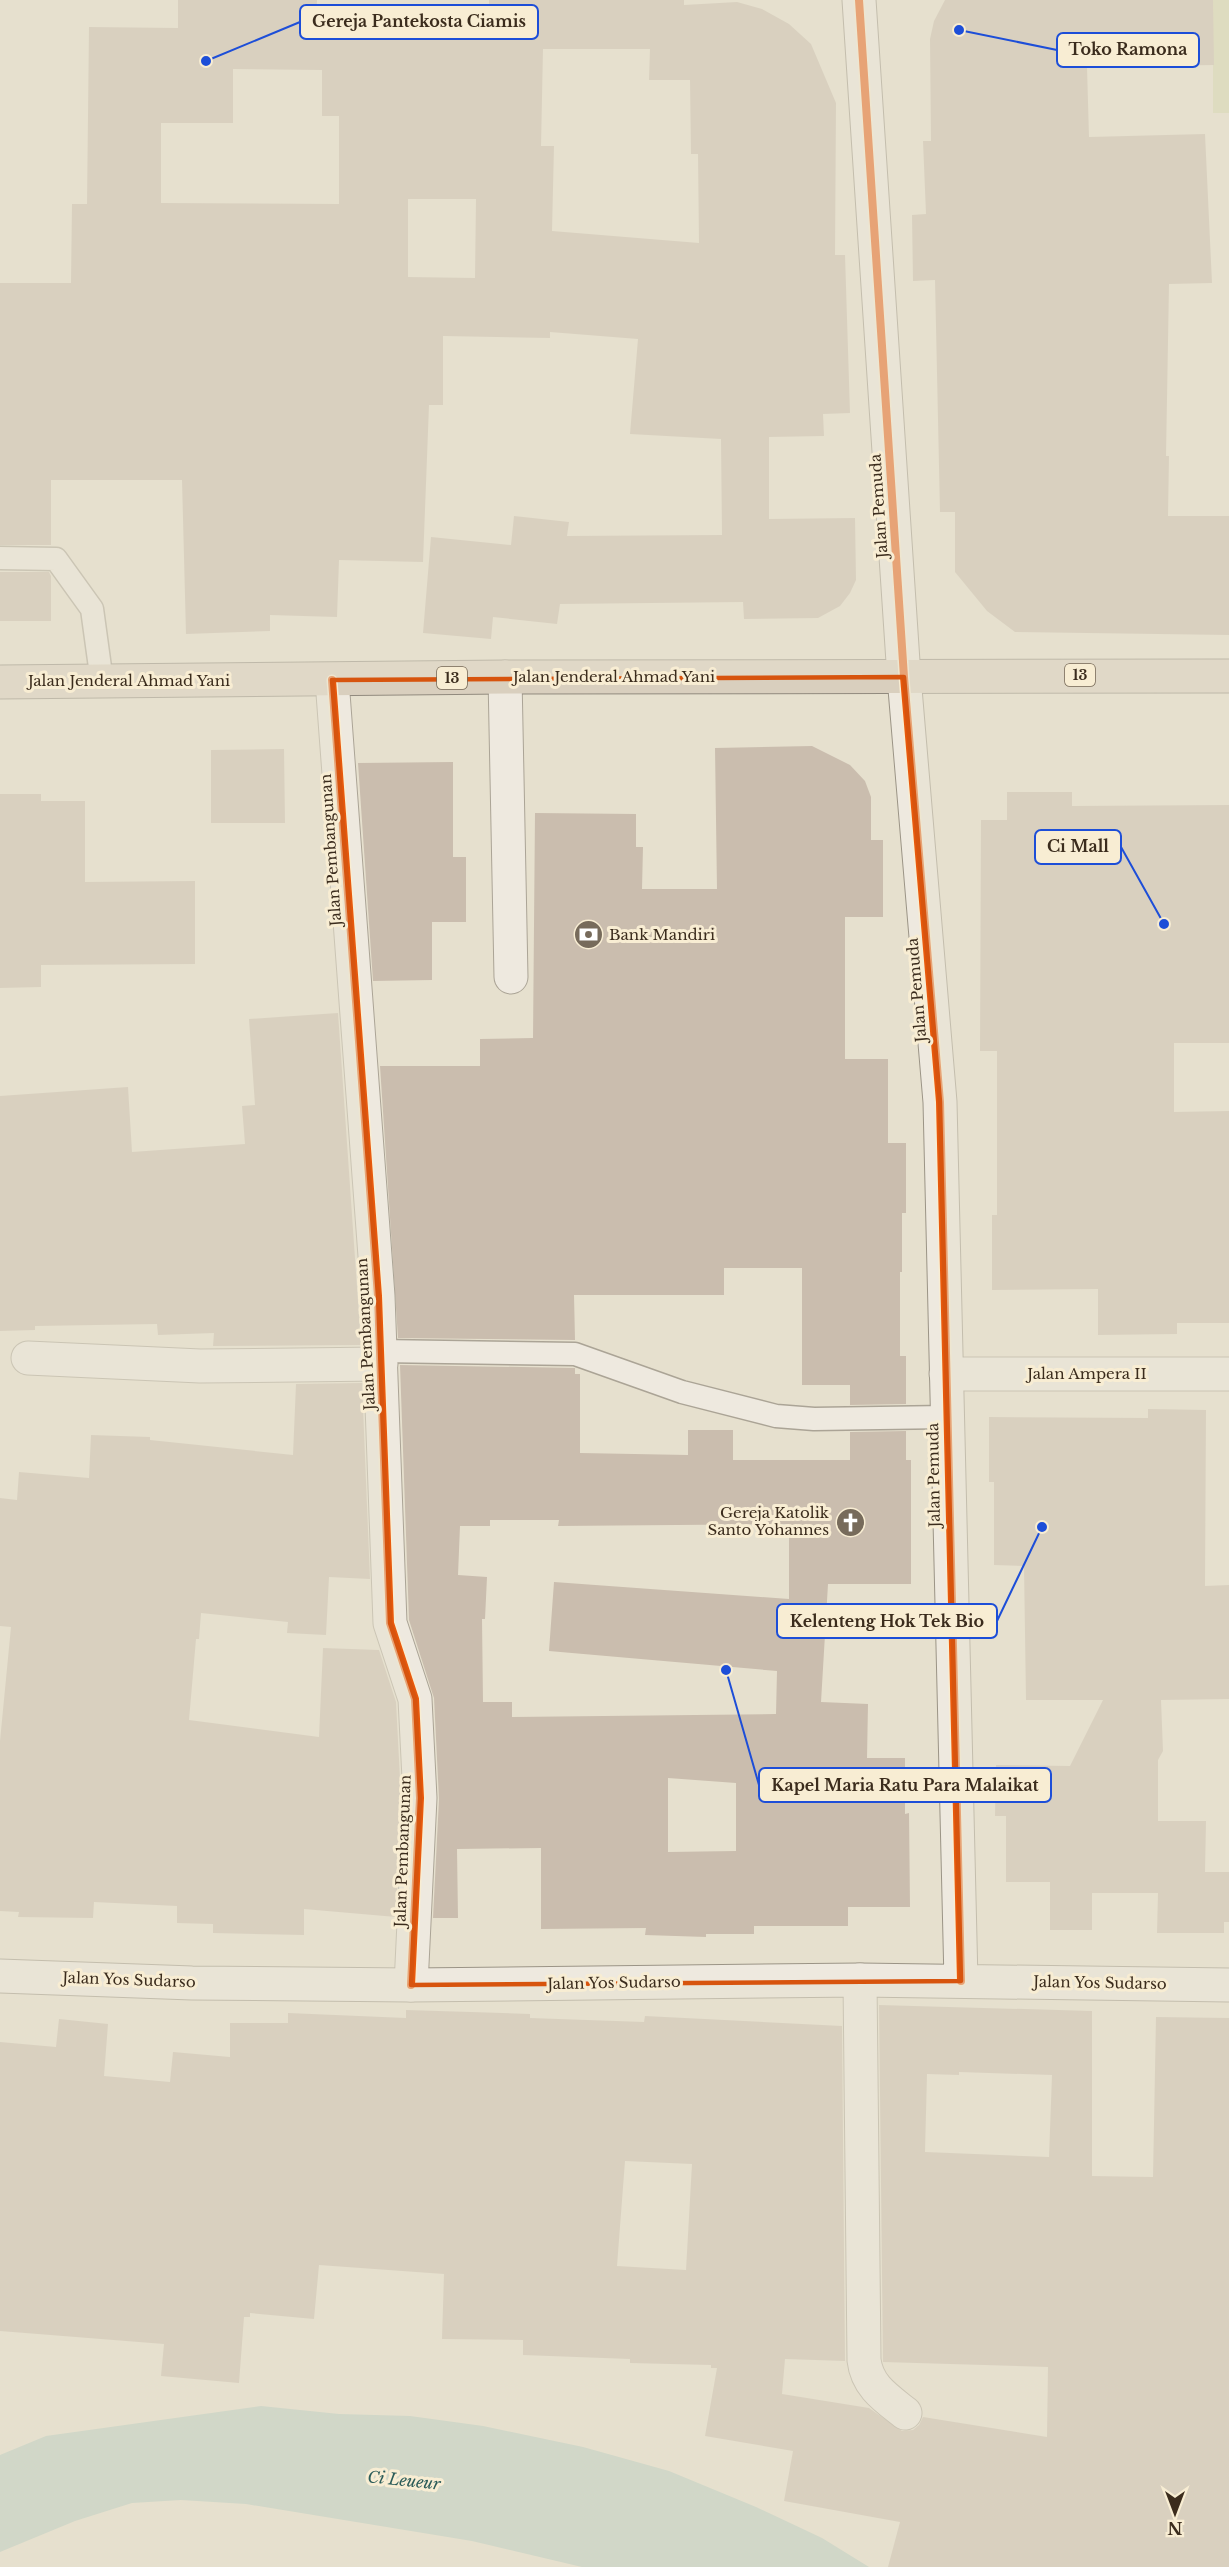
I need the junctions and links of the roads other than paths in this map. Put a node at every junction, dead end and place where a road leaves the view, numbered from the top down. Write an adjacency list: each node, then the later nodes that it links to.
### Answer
1 (859, 0): 5 (street, Jalan Pemuda)
2 (0, 558): 8 (lane)
3 (1229, 676): 5 (highway, Jalan Jenderal Ahmad Yani / 13)
4 (505, 677): 5 (highway, Jalan Jenderal Ahmad Yani / 13); 6 (highway, Jalan Jenderal Ahmad Yani / 13); 9 (street)
5 (904, 677): 12 (street, Jalan Pemuda)
6 (332, 680): 8 (highway, Jalan Jenderal Ahmad Yani / 13); 11 (street, Jalan Pembangunan)
7 (0, 682): 8 (highway, Jalan Jenderal Ahmad Yani / 13)
8 (102, 682)
9 (511, 977)
10 (28, 1358): 11 (street)
11 (381, 1358): 14 (lane); 18 (street, Jalan Pembangunan)
12 (946, 1374): 13 (street, Jalan Ampera II); 14 (street, Jalan Pemuda)
13 (1229, 1374)
14 (946, 1417): 17 (street, Jalan Pemuda)
15 (0, 1976): 18 (street, Jalan Yos Sudarso)
16 (860, 1980): 17 (street, Jalan Yos Sudarso); 18 (street, Jalan Yos Sudarso); 20 (street)
17 (961, 1981): 19 (street, Jalan Yos Sudarso)
18 (411, 1985)
19 (1229, 1985)
20 (905, 2414)

